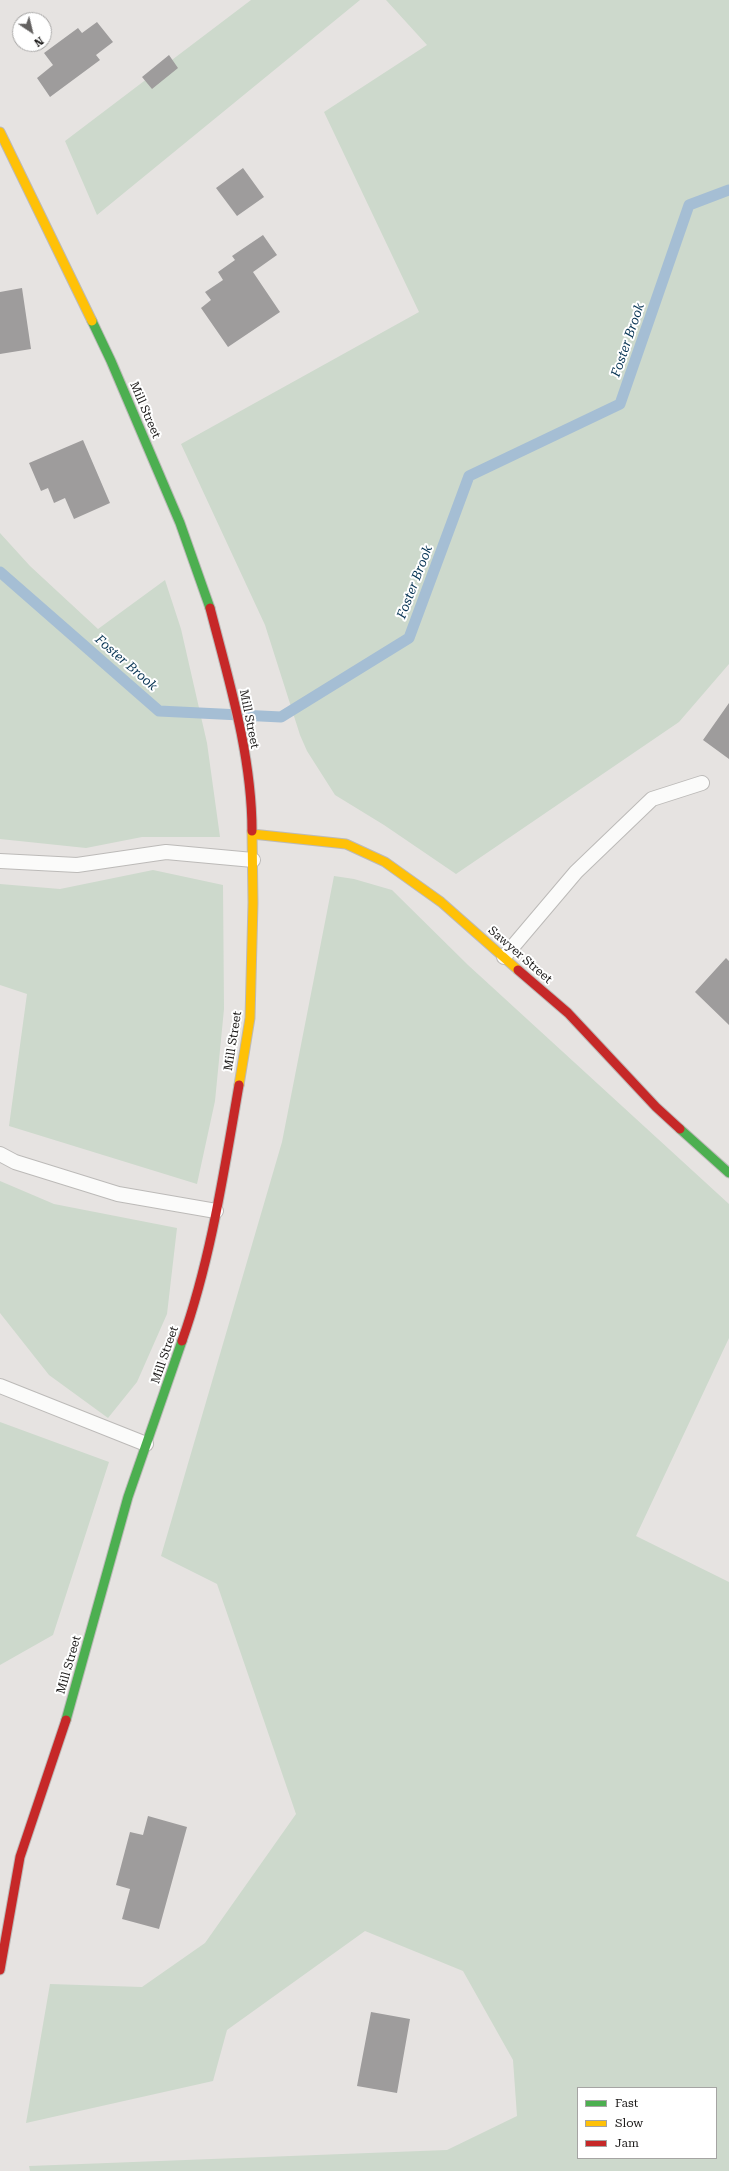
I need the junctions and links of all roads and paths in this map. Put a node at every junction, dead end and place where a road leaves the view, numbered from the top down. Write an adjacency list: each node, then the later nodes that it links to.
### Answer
1 (0, 132): 3 (street, Mill Street)
2 (702, 783): 6 (lane)
3 (252, 834): 4 (street, Mill Street); 6 (street, Sawyer Street)
4 (253, 860): 5 (lane); 9 (street, Mill Street)
5 (0, 861)
6 (504, 957): 8 (street, Sawyer Street)
7 (0, 1154): 9 (lane)
8 (729, 1172)
9 (216, 1211): 11 (street, Mill Street)
10 (0, 1386): 11 (lane)
11 (146, 1444): 12 (street, Mill Street)
12 (0, 1970)

